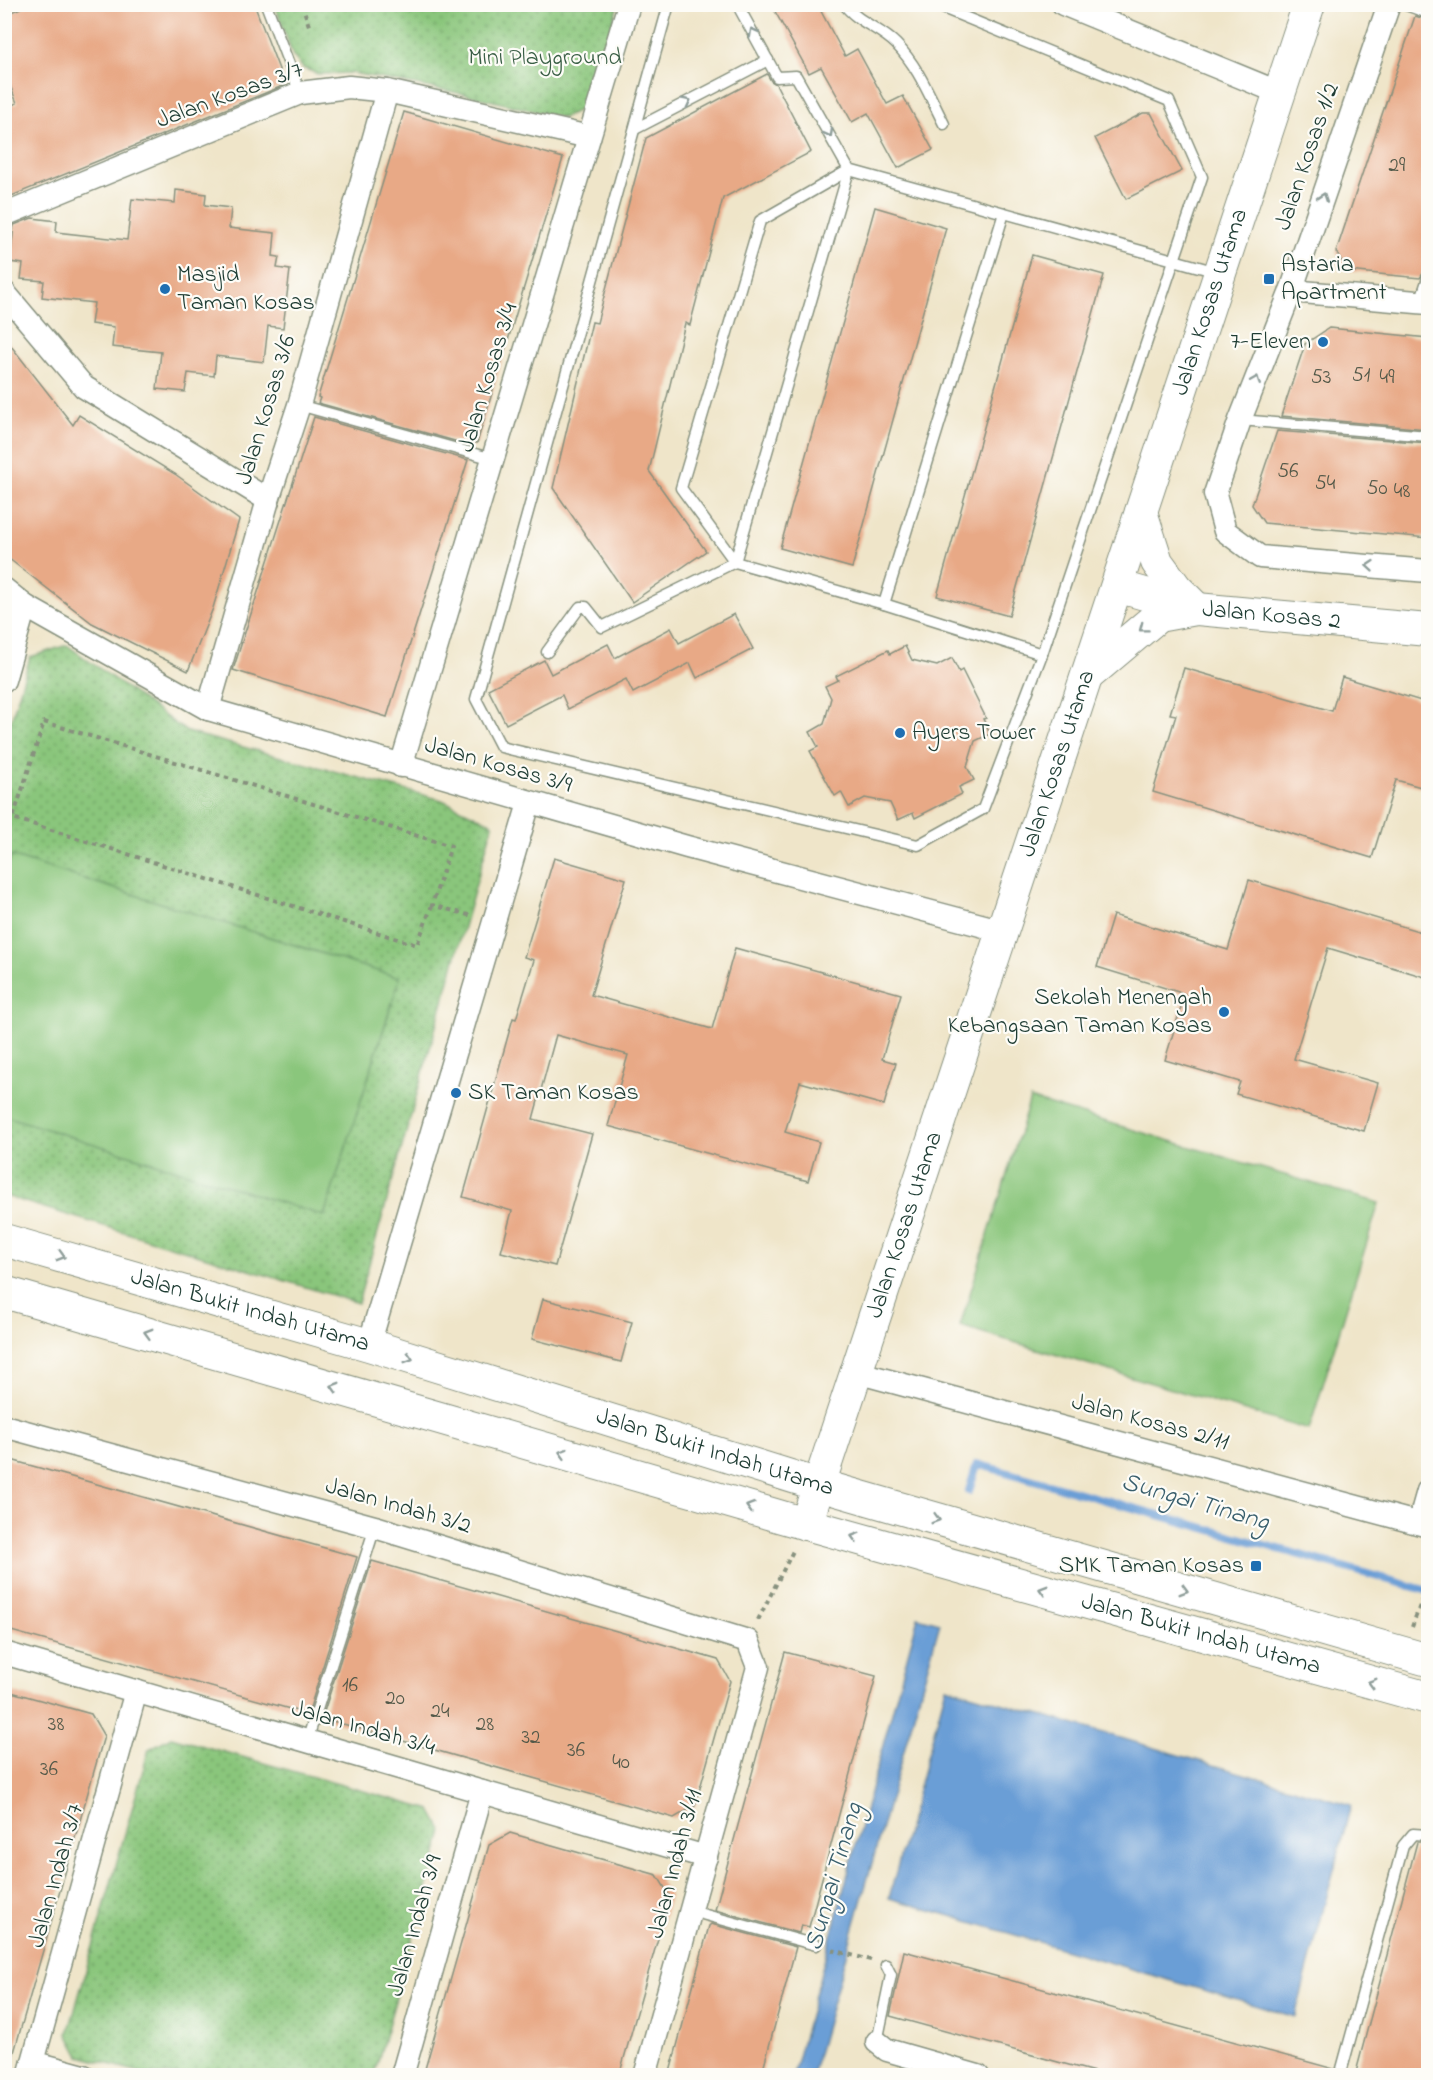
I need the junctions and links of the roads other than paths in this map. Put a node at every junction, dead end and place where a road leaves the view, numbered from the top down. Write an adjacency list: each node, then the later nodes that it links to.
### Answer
1 (266, 4): 14 (lane)
2 (629, 4): 18 (street, Jalan Kosas 3/4)
3 (669, 4): 17 (lane)
4 (737, 4): 12 (lane, one-way to 4)
5 (844, 4): 16 (lane)
6 (933, 4): 22 (lane)
7 (1063, 4): 15 (street)
8 (1309, 4): 15 (street, Jalan Kosas Utama)
9 (1389, 4): 25 (street, Jalan Kosas 1/2, one-way to 9)
10 (1403, 4): 11 (lane)
11 (1428, 13)
12 (768, 60): 17 (lane, one-way to 12); 19 (lane, one-way to 19)
13 (387, 91): 14 (street, Jalan Kosas 3/7); 18 (street, Jalan Kosas 3/7); 28 (street, Jalan Kosas 3/6)
14 (300, 93): 21 (street, Jalan Kosas 3/7)
15 (1280, 93): 23 (street, Jalan Kosas Utama)
16 (944, 124)
17 (635, 129): 43 (lane)
18 (589, 137): 31 (street, Jalan Kosas 3/4)
19 (849, 170): 20 (lane); 34 (lane); 34 (lane)
20 (1004, 213): 22 (lane); 38 (lane)
21 (4, 215)
22 (1174, 261): 23 (lane); 43 (lane)
23 (1220, 273): 33 (street, Jalan Kosas Utama)
24 (1428, 278): 27 (lane)
25 (1291, 291): 27 (street); 29 (street, Jalan Kosas 1/2, one-way to 25)
26 (4, 292): 32 (street)
27 (1424, 302)
28 (298, 405): 31 (lane); 32 (street, Jalan Kosas 3/6)
29 (1240, 420): 30 (lane); 35 (street, Jalan Kosas 1/2, one-way to 29)
30 (1428, 436)
31 (493, 459): 47 (street, Jalan Kosas 3/4)
32 (268, 500): 46 (street, Jalan Kosas 3/6)
33 (1142, 512): 36 (street, Jalan Kosas Utama); 40 (street)
34 (735, 562): 38 (lane); 42 (lane)
35 (1428, 571)
36 (1117, 585): 40 (street, Jalan Kosas 2); 44 (street, Jalan Kosas Utama)
37 (4, 589): 39 (street, Jalan Kosas 3/9)
38 (884, 604): 43 (lane)
39 (25, 606): 45 (street); 46 (street, Jalan Kosas 3/9)
40 (1197, 609): 41 (street, Jalan Kosas 2); 44 (street, one-way to 44)
41 (1428, 630)
42 (547, 652)
43 (1042, 654)
44 (1087, 676): 49 (street, Jalan Kosas Utama)
45 (4, 680)
46 (208, 709): 47 (street, Jalan Kosas 3/9)
47 (401, 766): 48 (street, Jalan Kosas 3/9)
48 (529, 803): 49 (street, Jalan Kosas 3/9); 52 (street)
49 (1003, 931): 53 (street, Jalan Kosas Utama)
50 (4, 1240): 52 (street, Jalan Bukit Indah Utama, one-way to 52)
51 (4, 1292): 57 (street, Jalan Bukit Indah Utama, one-way to 51)
52 (369, 1345): 55 (street, Jalan Bukit Indah Utama, one-way to 55)
53 (856, 1372): 55 (street, Jalan Kosas Utama); 58 (street, Jalan Kosas 2/11)
54 (4, 1426): 59 (street, Jalan Indah 3/2)
55 (819, 1485): 57 (street, Jalan Kosas Utama); 61 (street, Jalan Bukit Indah Utama, one-way to 61)
56 (1428, 1491): 58 (street)
57 (806, 1524): 64 (street, Jalan Bukit Indah Utama, one-way to 57)
58 (1424, 1525)
59 (375, 1527): 62 (street, Jalan Indah 3/2); 65 (lane)
60 (4, 1653): 63 (street, Jalan Indah 3/4)
61 (1428, 1660)
62 (758, 1667): 68 (street, Jalan Indah 3/11)
63 (136, 1691): 65 (street, Jalan Indah 3/4); 73 (street, Jalan Indah 3/7)
64 (1428, 1698)
65 (307, 1741): 66 (street, Jalan Indah 3/4)
66 (482, 1791): 68 (street, Jalan Indah 3/4); 76 (street, Jalan Indah 3/9)
67 (1428, 1835): 79 (lane)
68 (706, 1857): 69 (street, Jalan Indah 3/11)
69 (691, 1911): 70 (lane); 77 (street, Jalan Indah 3/11)
70 (820, 1946)
71 (886, 1965): 72 (lane)
72 (877, 2042): 74 (street)
73 (31, 2069): 75 (street)
74 (944, 2071): 78 (street)
75 (84, 2076)
76 (402, 2076)
77 (645, 2076)
78 (978, 2076)
79 (1340, 2076)

